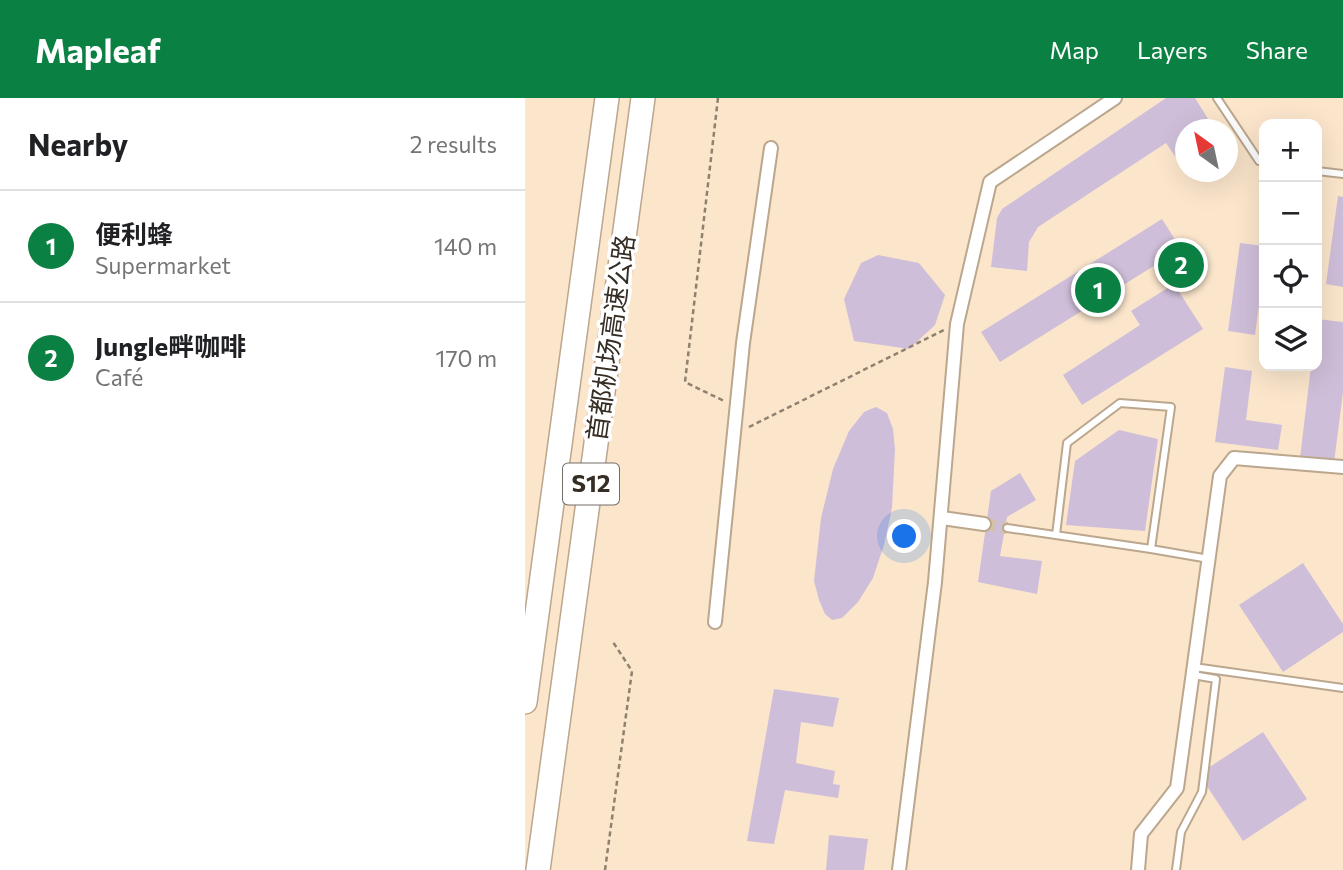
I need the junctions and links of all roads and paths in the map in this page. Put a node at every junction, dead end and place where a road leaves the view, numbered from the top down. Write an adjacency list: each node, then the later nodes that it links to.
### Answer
1 (607, 98): 24 (highway, 首都机场高速公路 / S12)
2 (643, 98): 25 (highway, 首都机场高速公路 / S12)
3 (718, 98): 11 (path)
4 (1115, 98): 10 (street)
5 (1217, 98): 7 (lane)
6 (771, 148): 11 (street)
7 (1259, 161)
8 (1322, 172): 9 (lane)
9 (1343, 174)
10 (957, 324): 12 (path); 14 (street)
11 (737, 406): 12 (street)
12 (734, 435): 20 (street)
13 (1343, 467): 19 (street)
14 (942, 518): 15 (street); 27 (street)
15 (984, 524)
16 (1007, 528): 17 (lane)
17 (1056, 535): 18 (lane); 18 (lane)
18 (1151, 549): 19 (lane)
19 (1209, 559): 22 (street)
20 (715, 622)
21 (613, 642): 26 (path)
22 (1193, 671): 23 (lane); 28 (street); 29 (lane)
23 (1343, 688)
24 (525, 702)
25 (538, 870)
26 (605, 870)
27 (899, 870)
28 (1138, 870)
29 (1176, 870)

